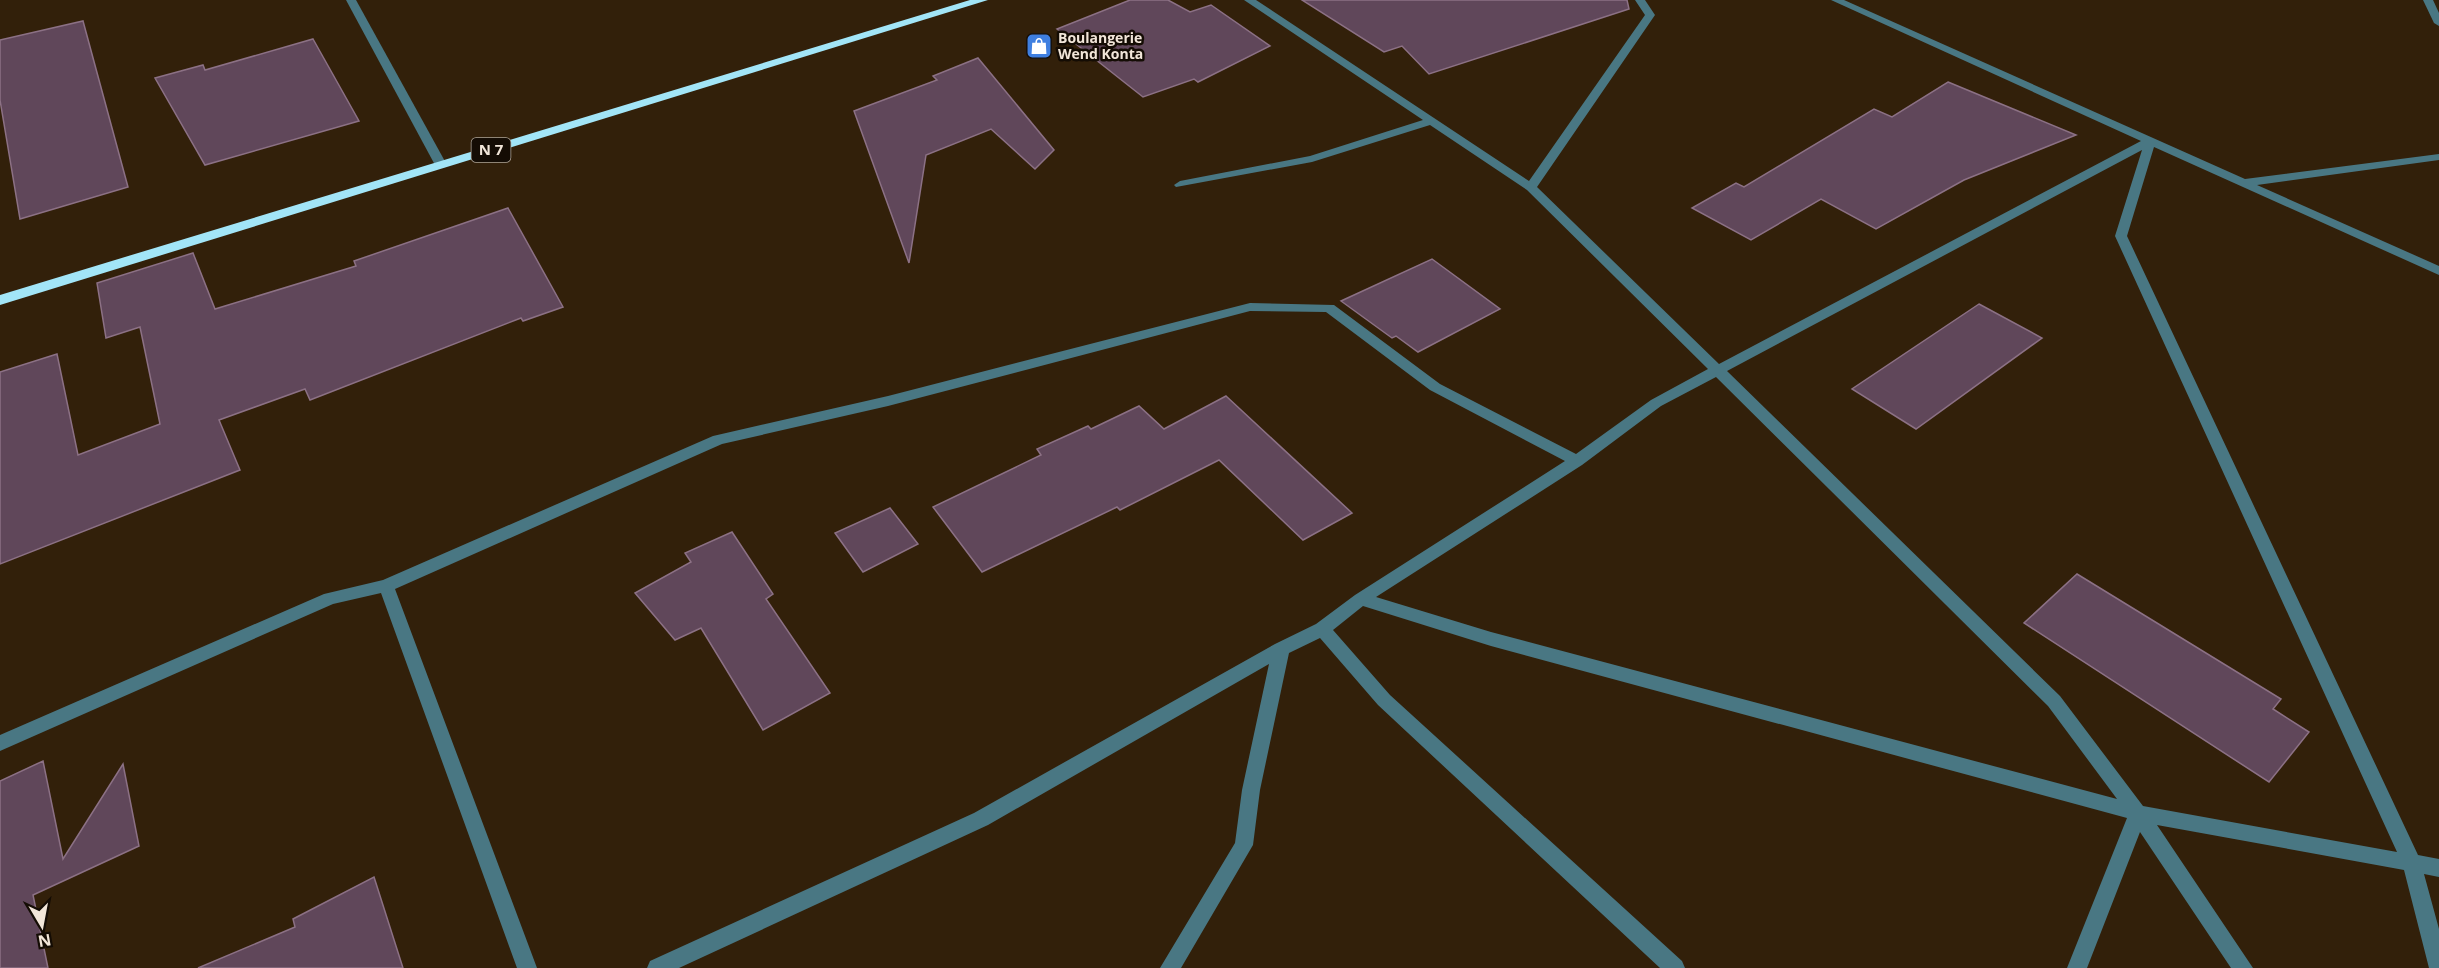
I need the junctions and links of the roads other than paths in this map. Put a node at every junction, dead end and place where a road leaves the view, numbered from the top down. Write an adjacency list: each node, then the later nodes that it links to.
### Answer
1 (351, 0): 11 (street)
2 (982, 0): 11 (highway, N 7)
3 (1250, 0): 8 (street)
4 (1640, 0): 14 (street)
5 (1836, 0): 9 (street)
6 (2428, 0): 7 (street)
7 (2439, 23)
8 (1431, 121): 13 (street); 14 (street)
9 (2150, 141): 12 (street); 17 (street); 25 (street)
10 (2439, 157): 12 (street)
11 (441, 165): 16 (highway, N 7)
12 (2243, 183): 15 (street)
13 (1179, 185)
14 (1531, 187): 17 (street)
15 (2439, 271)
16 (0, 300)
17 (1718, 370): 18 (street); 24 (street)
18 (1576, 461): 19 (street); 20 (street)
19 (386, 585): 23 (street); 27 (street)
20 (1361, 599): 21 (street); 24 (street)
21 (1322, 629): 22 (street); 30 (street)
22 (1281, 649): 28 (street); 29 (street)
23 (0, 743)
24 (2138, 813): 25 (street); 31 (street); 32 (street)
25 (2412, 863): 26 (street); 33 (street)
26 (2439, 868)
27 (527, 968)
28 (657, 968)
29 (1170, 968)
30 (1675, 968)
31 (2077, 968)
32 (2242, 968)
33 (2439, 968)

